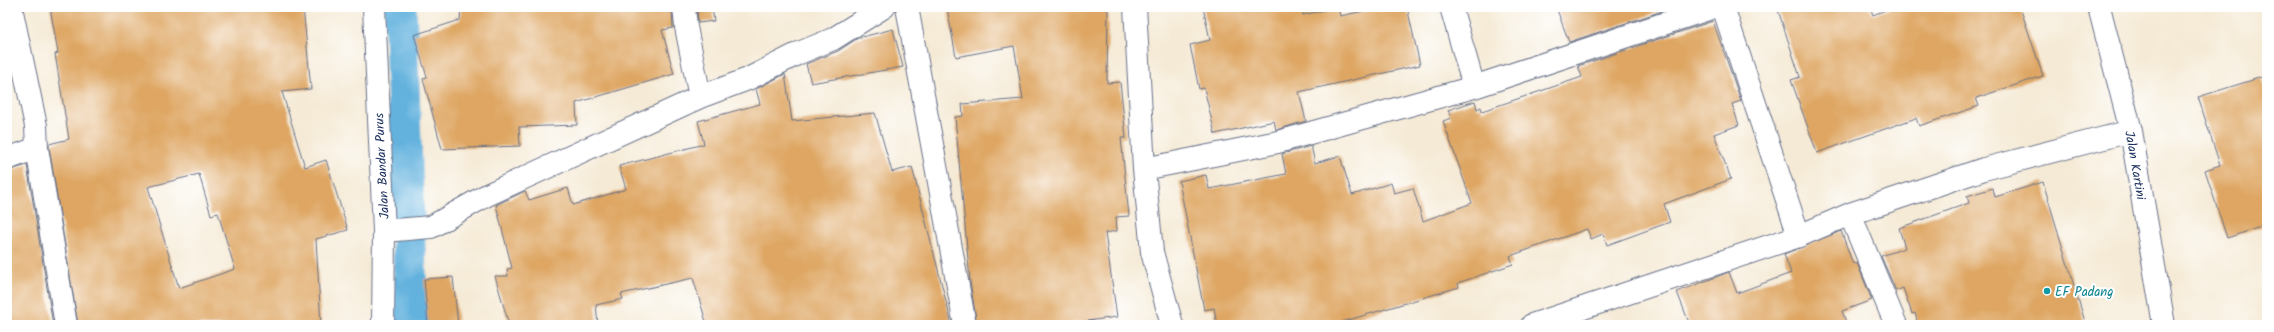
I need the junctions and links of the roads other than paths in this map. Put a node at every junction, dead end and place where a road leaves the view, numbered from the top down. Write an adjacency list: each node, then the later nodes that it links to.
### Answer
1 (11, 7): 14 (street)
2 (374, 7): 18 (street, Jalan Bandar Purus)
3 (684, 7): 12 (street)
4 (884, 7): 12 (street)
5 (907, 7): 22 (street)
6 (1135, 7): 16 (street)
7 (1451, 7): 11 (street)
8 (1714, 7): 11 (street)
9 (1723, 7): 19 (street)
10 (2099, 7): 13 (street, Jalan Kartini)
11 (1474, 87): 16 (street)
12 (700, 97): 18 (street)
13 (2131, 131): 17 (street); 26 (street, Jalan Kartini)
14 (37, 148): 15 (street); 20 (street)
15 (7, 159)
16 (1144, 169): 23 (street)
17 (1850, 214): 19 (street); 25 (street)
18 (393, 231): 21 (street, Jalan Bandar Purus)
19 (1799, 236): 24 (street)
20 (66, 325)
21 (383, 325)
22 (965, 325)
23 (1172, 325)
24 (1532, 325)
25 (1896, 325)
26 (2164, 325)

